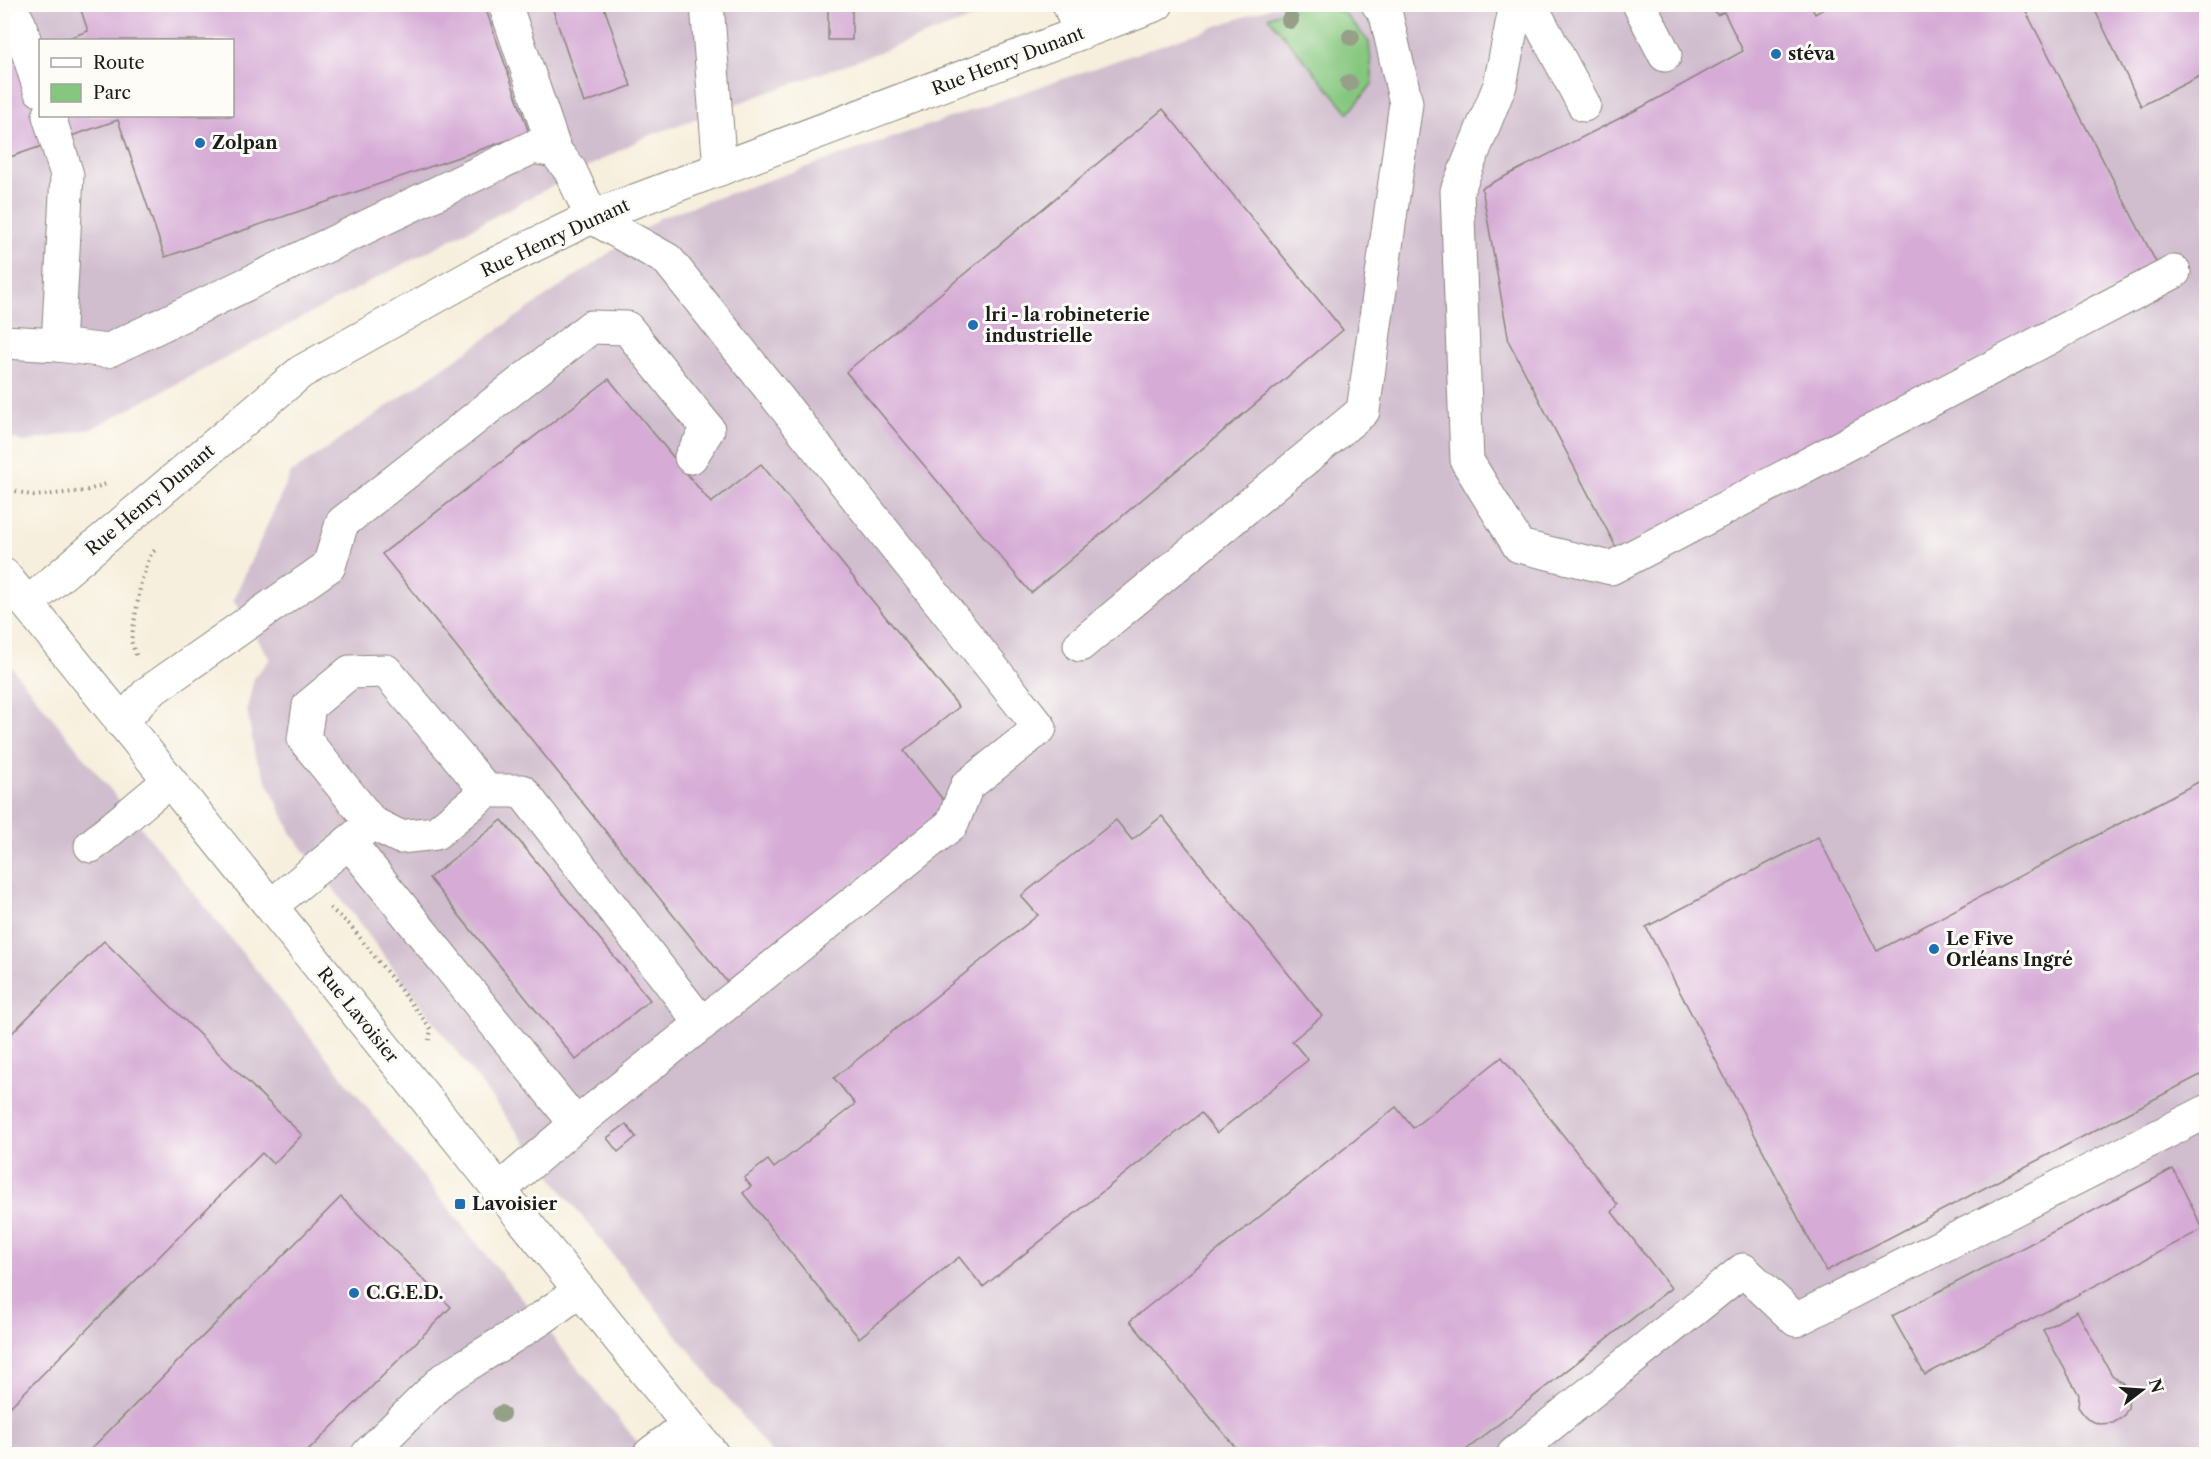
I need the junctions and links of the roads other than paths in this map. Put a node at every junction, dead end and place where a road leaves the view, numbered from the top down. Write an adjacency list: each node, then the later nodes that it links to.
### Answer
1 (8, 4): 11 (street)
2 (505, 4): 14 (street)
3 (707, 4): 15 (street)
4 (1157, 4): 9 (street, Rue Henry Dunant)
5 (1378, 4): 23 (street)
6 (1516, 4): 17 (street)
7 (1530, 4): 12 (street)
8 (1639, 4): 10 (street)
9 (1074, 19): 15 (street, Rue Henry Dunant)
10 (1665, 55)
11 (39, 87)
12 (1584, 105)
13 (49, 117): 19 (street)
14 (555, 151): 16 (street); 19 (street)
15 (720, 169): 16 (street, Rue Henry Dunant)
16 (592, 217): 22 (street, Rue Henry Dunant); 30 (street)
17 (2174, 272)
18 (4, 342): 19 (street)
19 (58, 345)
20 (692, 458): 24 (street)
21 (4, 575): 22 (street, Rue Lavoisier)
22 (28, 603): 24 (street, Rue Lavoisier)
23 (1080, 645)
24 (121, 722): 25 (street, Rue Lavoisier)
25 (169, 781): 28 (street); 29 (street, Rue Lavoisier)
26 (487, 791): 27 (street); 27 (street); 30 (street)
27 (361, 833): 29 (street); 32 (street)
28 (91, 846)
29 (282, 897): 33 (street, Rue Lavoisier)
30 (702, 1024): 32 (street)
31 (2206, 1112): 39 (street)
32 (576, 1124): 33 (street)
33 (498, 1191): 34 (street, Rue Lavoisier)
34 (579, 1291): 35 (street, Rue Lavoisier); 36 (street)
35 (688, 1425): 37 (street); 38 (street, Rue Lavoisier)
36 (368, 1455)
37 (650, 1455)
38 (712, 1455)
39 (1514, 1455)

